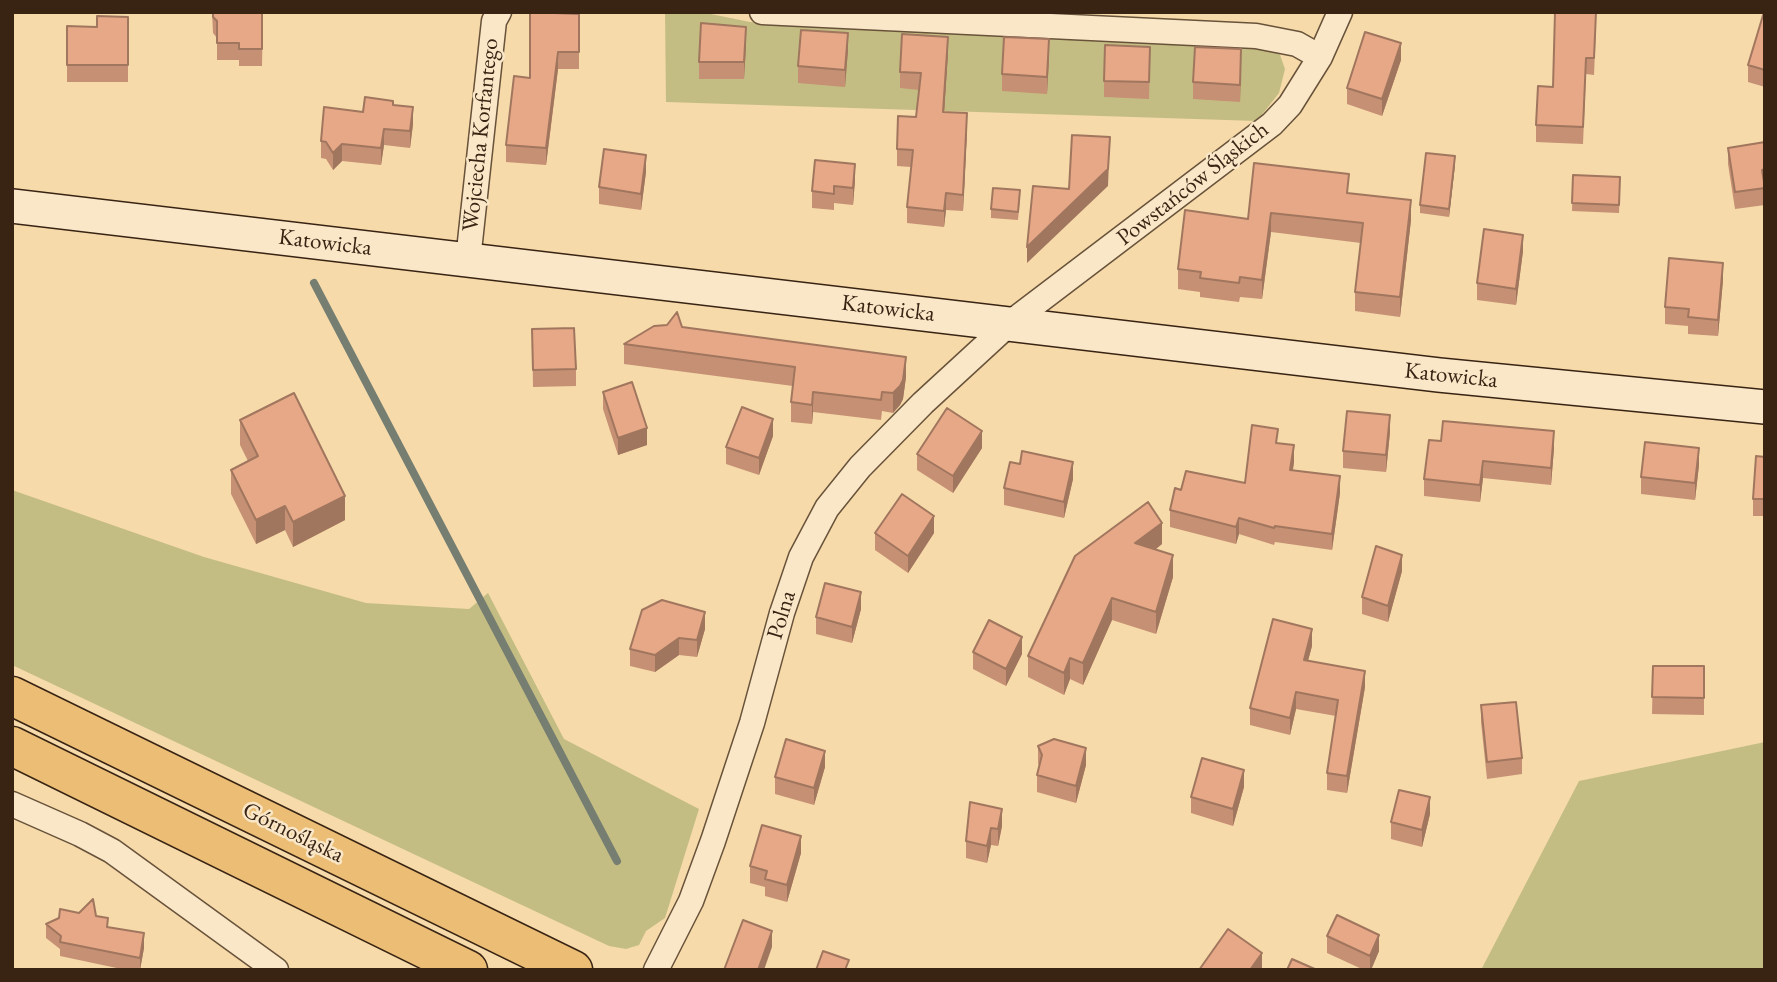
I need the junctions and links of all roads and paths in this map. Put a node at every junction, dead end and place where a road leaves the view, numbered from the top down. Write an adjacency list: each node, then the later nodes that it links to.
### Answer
1 (499, 12): 6 (street, Wojciecha Korfantego)
2 (762, 12): 4 (street)
3 (1340, 12): 4 (street, Powstańców Śląskich)
4 (1320, 57): 7 (street, Powstańców Śląskich)
5 (12, 206): 6 (street, Katowicka)
6 (468, 260): 7 (street, Katowicka)
7 (1010, 323): 8 (street, Katowicka); 15 (street, Polna)
8 (1765, 407)
9 (12, 696): 14 (main road, Górnośląska)
10 (12, 746): 13 (main road, Górnośląska)
11 (12, 804): 12 (street)
12 (276, 970)
13 (468, 970)
14 (573, 970)
15 (656, 970)

